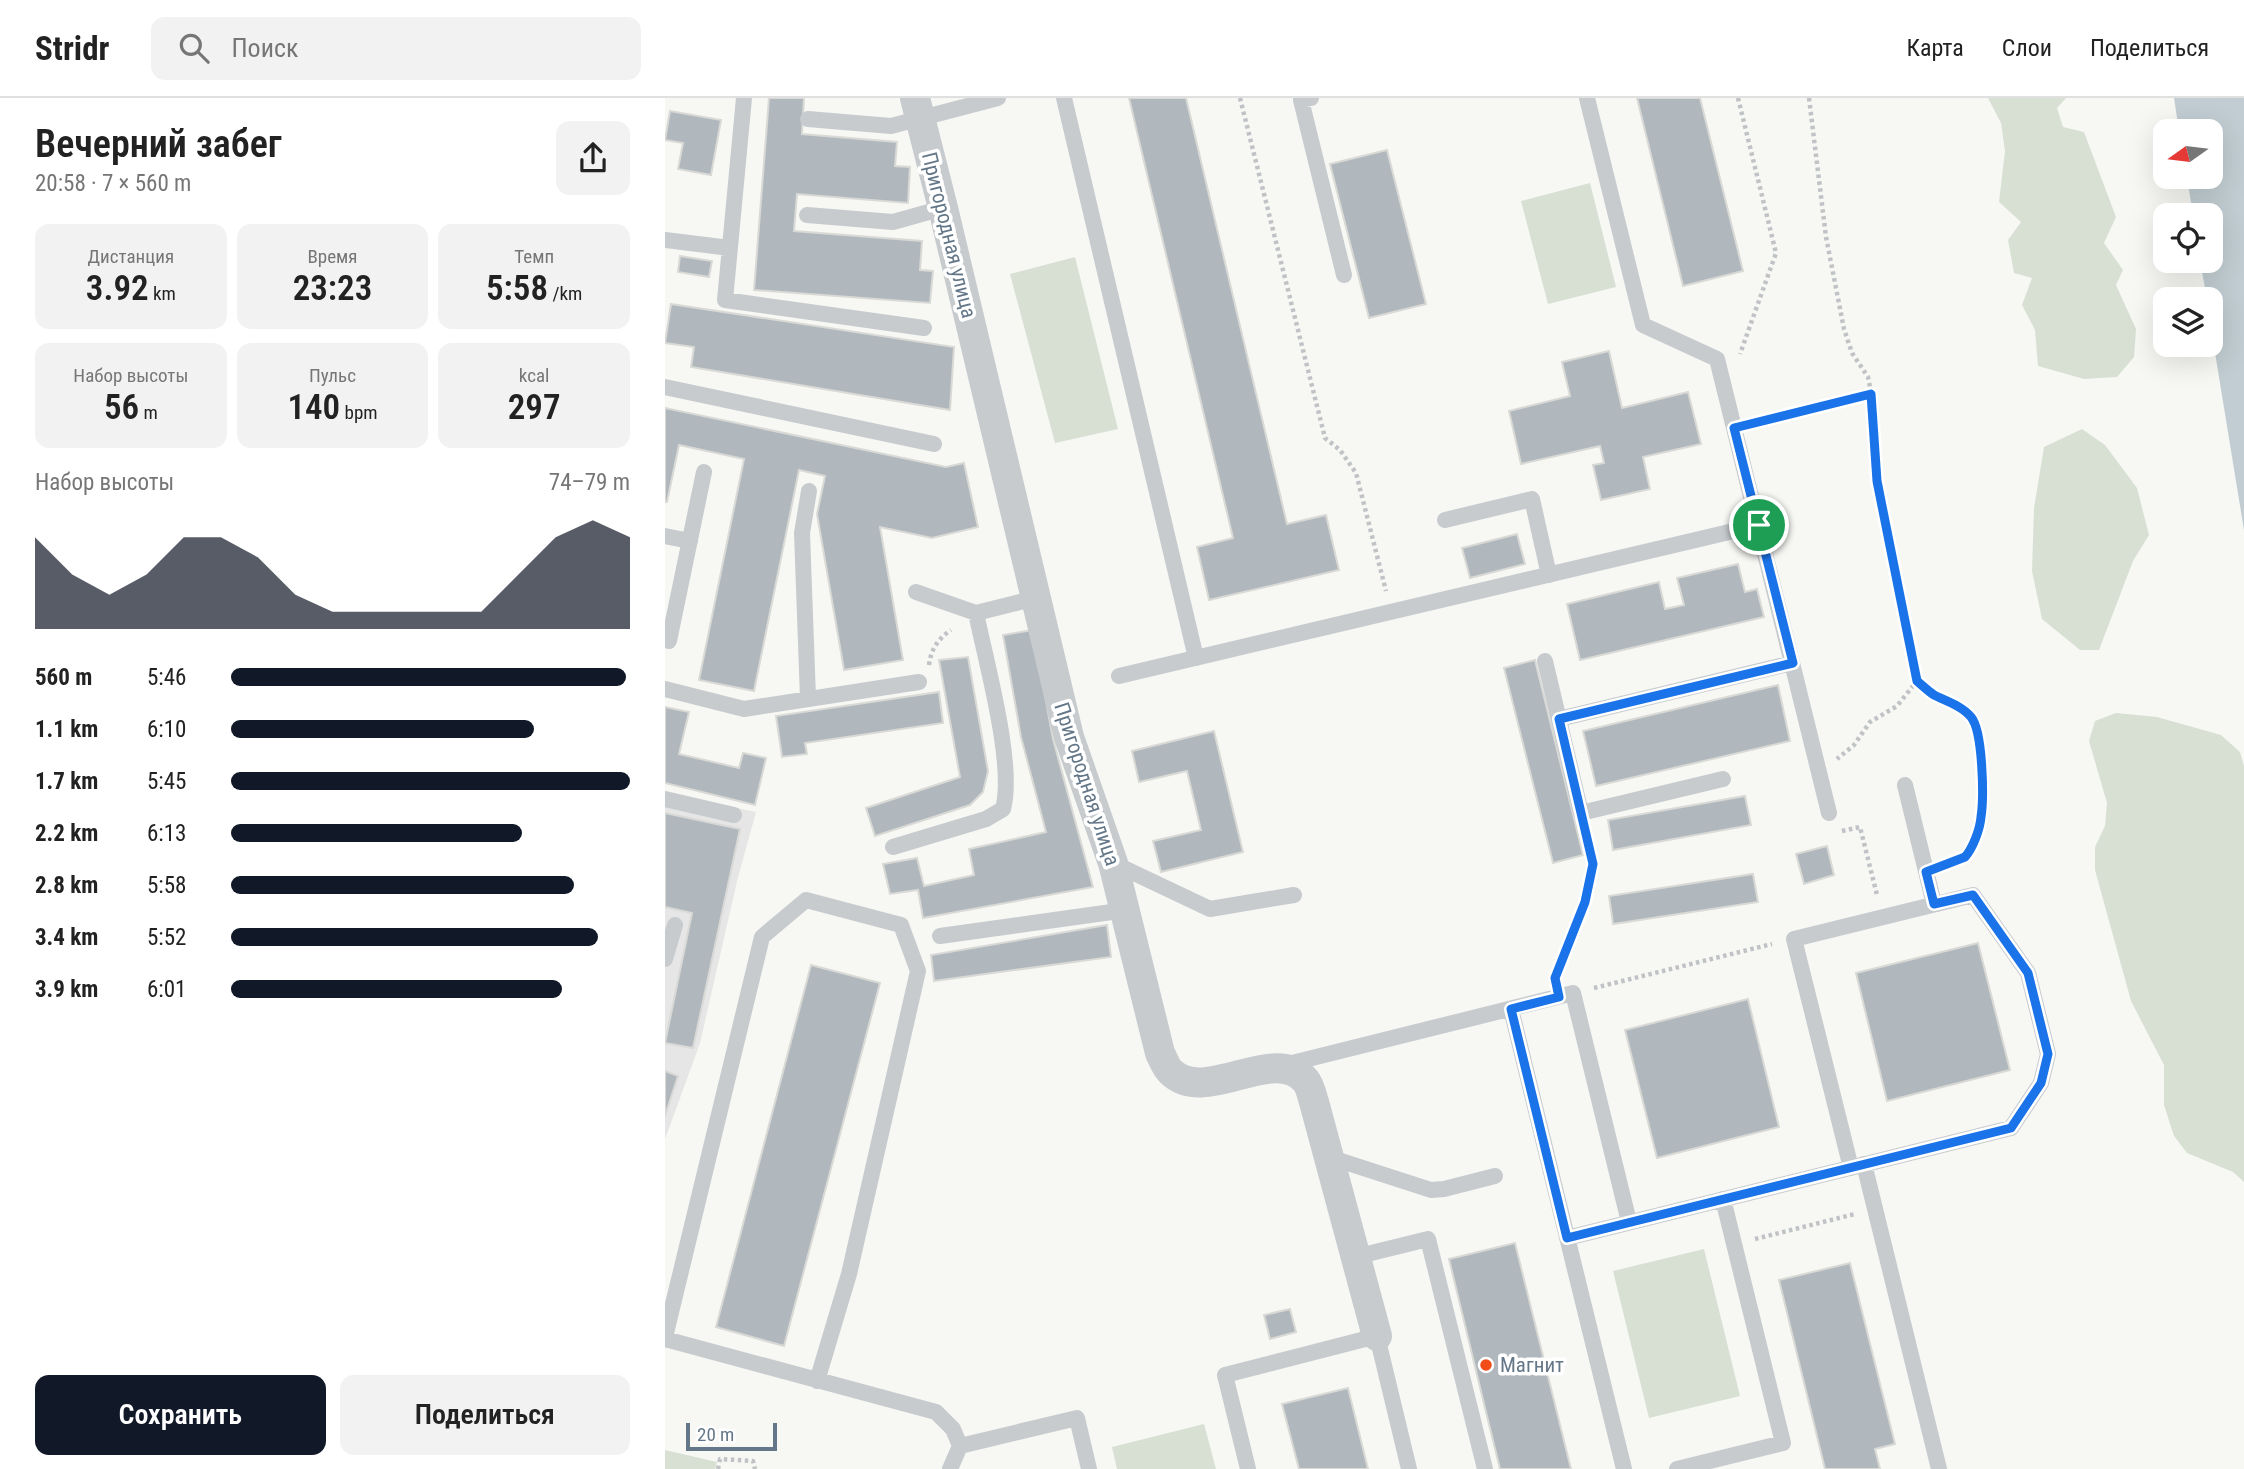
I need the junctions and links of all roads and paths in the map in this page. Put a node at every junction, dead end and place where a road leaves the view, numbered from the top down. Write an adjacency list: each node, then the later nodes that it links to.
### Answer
1 (744, 98): 14 (lane)
2 (998, 98): 9 (lane)
3 (1064, 98): 34 (lane)
4 (1240, 98): 31 (path)
5 (1311, 98): 15 (lane)
6 (1587, 98): 18 (lane)
7 (1738, 98): 18 (path)
8 (1809, 98): 19 (path)
9 (918, 108): 10 (lane); 11 (street, Пригородная улица)
10 (808, 119)
11 (943, 208): 12 (lane); 30 (street, Пригородная улица)
12 (807, 215)
13 (665, 240): 14 (lane)
14 (730, 248): 16 (lane)
15 (1344, 275)
16 (924, 328)
17 (665, 387): 21 (lane)
18 (1726, 394): 20 (lane)
19 (1871, 394): 20 (path); 38 (path)
20 (1734, 428): 25 (lane)
21 (935, 444)
22 (704, 472): 27 (lane)
23 (809, 491): 41 (lane)
24 (1445, 520): 28 (lane)
25 (1759, 525): 28 (lane); 36 (lane)
26 (665, 536): 27 (lane)
27 (690, 541): 33 (lane)
28 (1549, 575): 31 (lane)
29 (916, 592): 32 (lane)
30 (1036, 598): 32 (lane); 51 (street, Пригородная улица)
31 (1392, 612): 34 (lane)
32 (976, 613): 39 (path); 50 (lane)
33 (669, 641)
34 (1196, 658): 37 (lane)
35 (1545, 661): 42 (lane)
36 (1793, 663): 42 (lane); 43 (lane)
37 (1119, 676)
38 (1917, 681): 43 (path); 52 (path)
39 (919, 682): 41 (lane)
40 (665, 689): 41 (lane)
41 (808, 698)
42 (1559, 719): 47 (lane)
43 (1818, 766): 48 (lane)
44 (1723, 779): 47 (lane)
45 (1905, 785): 52 (lane)
46 (665, 799): 49 (lane)
47 (1581, 813): 61 (path)
48 (1829, 813): 56 (path)
49 (733, 815)
50 (893, 847)
51 (1113, 863): 53 (lane); 55 (street, Пригородная улица)
52 (1926, 872): 54 (lane)
53 (1294, 895)
54 (1934, 904): 56 (lane); 65 (lane)
55 (1126, 910): 58 (lane); 63 (street, Пригородная улица)
56 (1882, 917): 59 (lane)
57 (675, 925): 60 (lane)
58 (940, 936)
59 (1794, 939): 61 (path); 65 (lane)
60 (665, 959)
61 (1566, 995): 62 (lane); 69 (lane)
62 (1511, 1009): 63 (lane); 70 (lane)
63 (1271, 1068): 64 (street)
64 (1329, 1157): 66 (lane); 72 (street)
65 (1857, 1166): 67 (lane); 68 (lane)
66 (1495, 1176)
67 (1723, 1199): 69 (lane); 71 (lane)
68 (1875, 1209): 71 (path); 86 (lane)
69 (1629, 1222): 70 (lane)
70 (1567, 1238): 84 (lane)
71 (1734, 1244): 85 (lane)
72 (1355, 1257): 73 (street); 83 (lane)
73 (1377, 1336): 81 (lane); 82 (lane)
74 (665, 1338): 75 (lane); 75 (lane)
75 (817, 1381): 76 (lane)
76 (960, 1446): 79 (lane); 80 (lane)
77 (717, 1469): 78 (path)
78 (755, 1469)
79 (950, 1469)
80 (1089, 1469)
81 (1248, 1469)
82 (1409, 1469)
83 (1485, 1469)
84 (1624, 1469)
85 (1677, 1469)
86 (1940, 1469)

